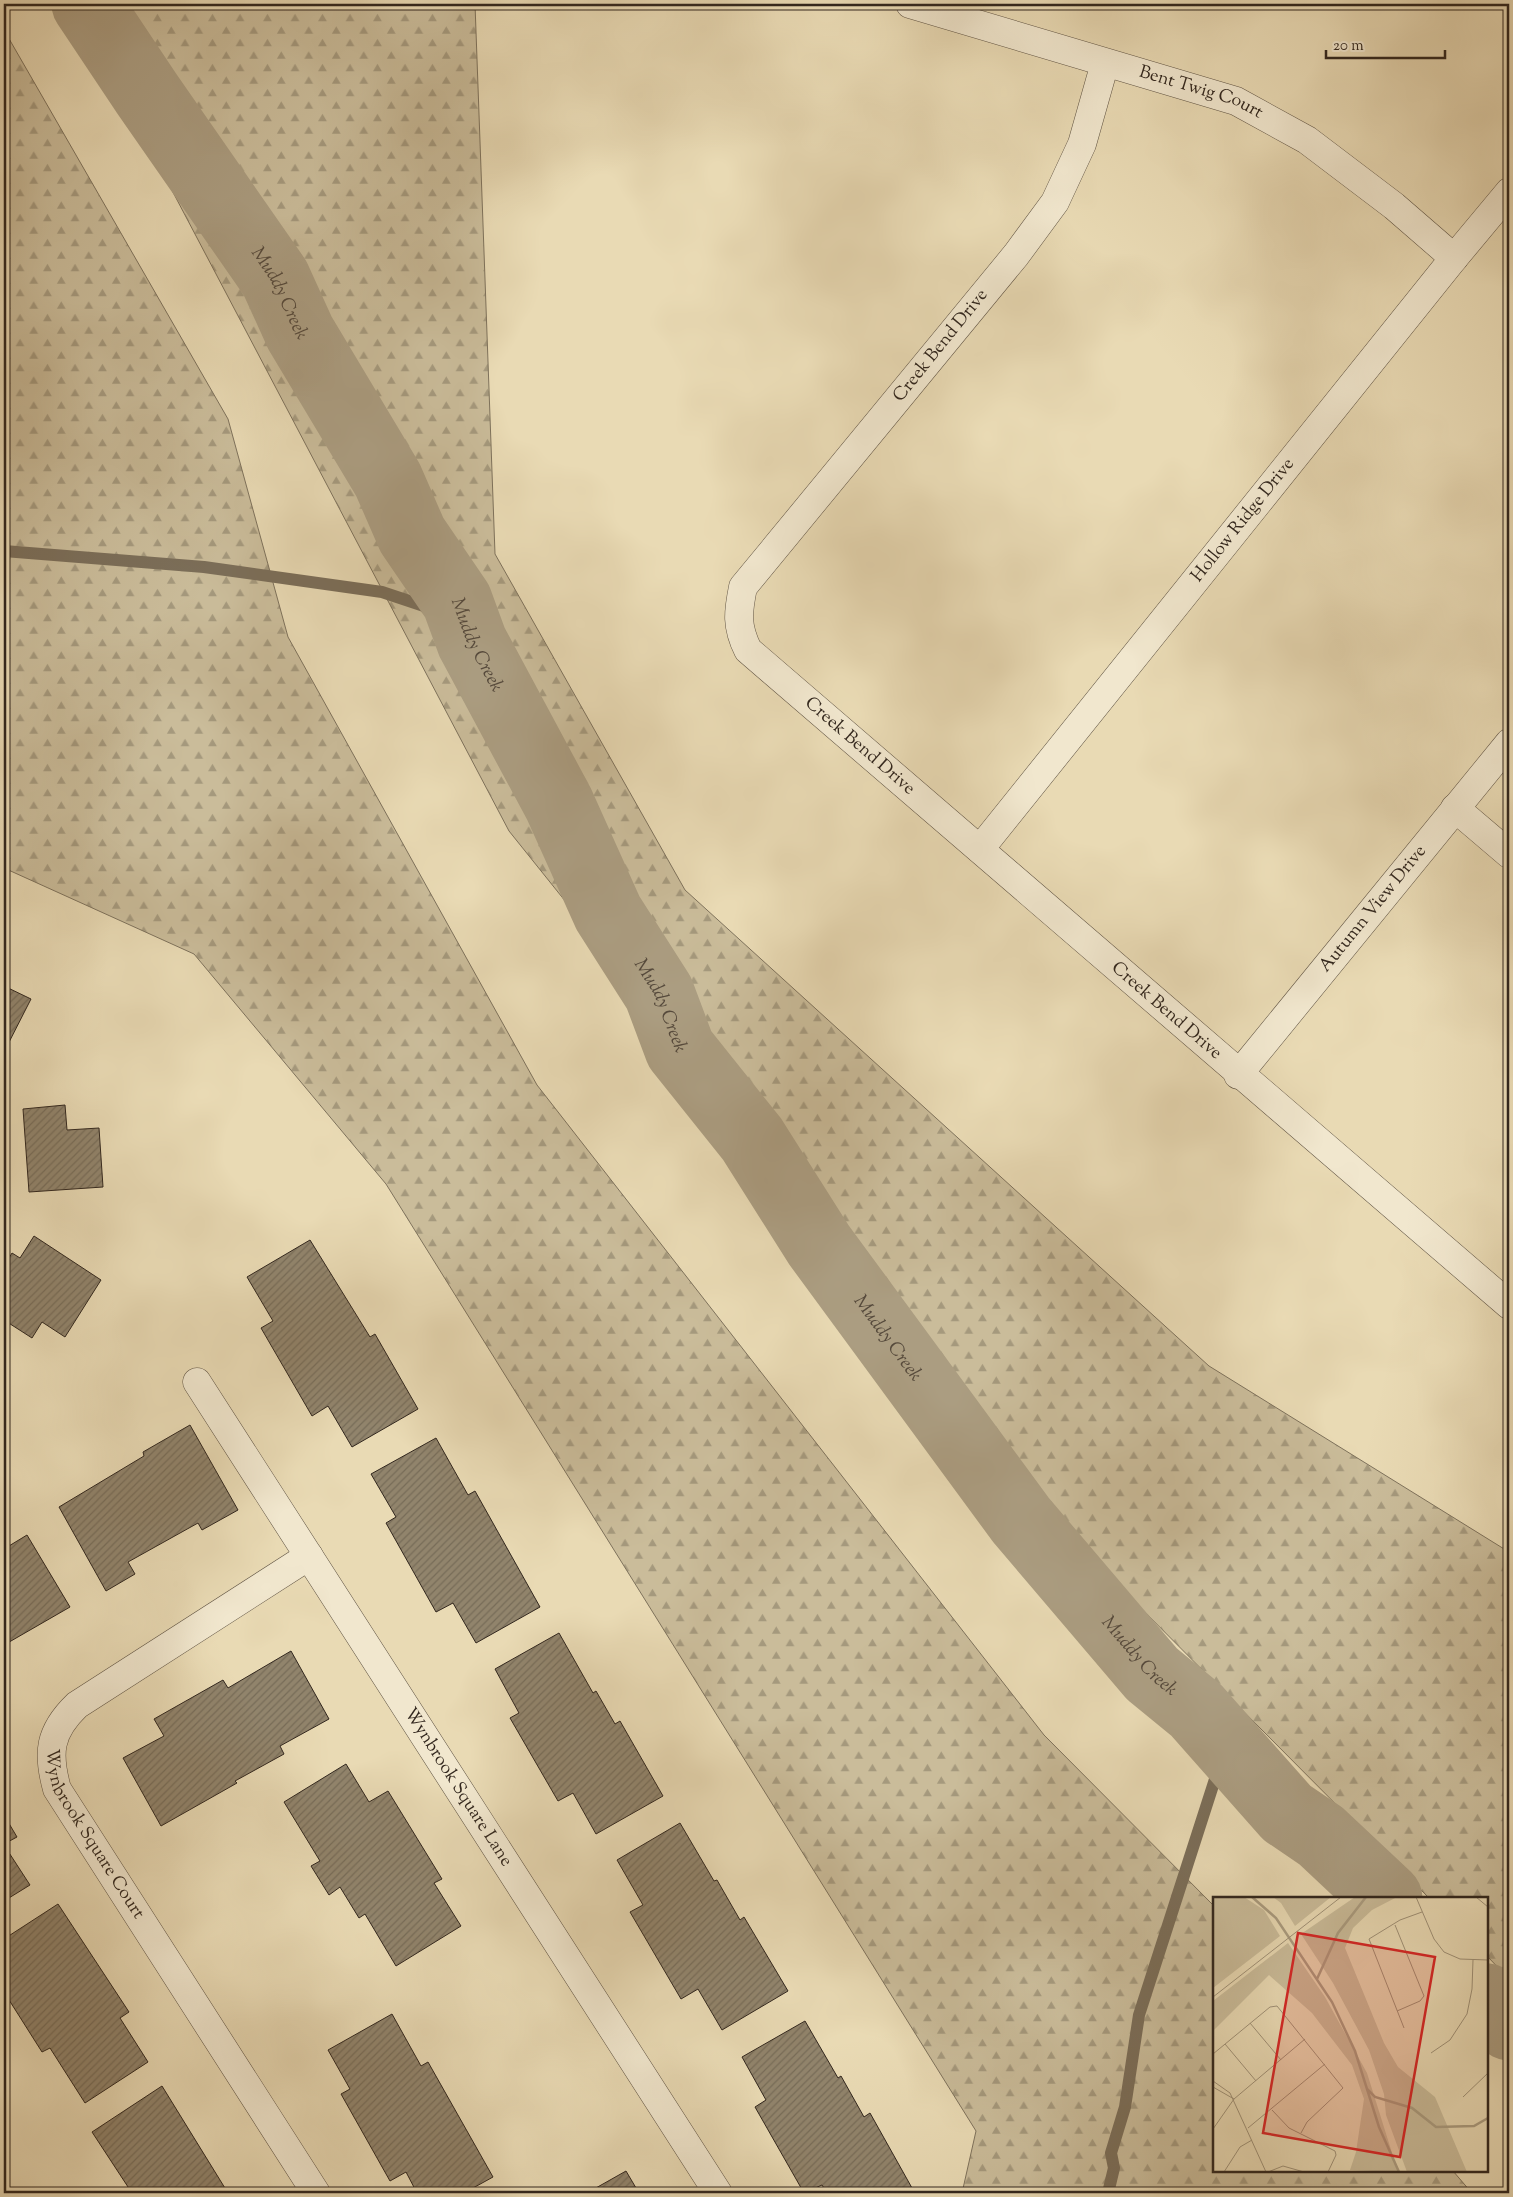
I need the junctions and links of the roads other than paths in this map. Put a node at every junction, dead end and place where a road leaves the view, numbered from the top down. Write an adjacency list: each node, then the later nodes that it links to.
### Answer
1 (910, 4): 2 (street, Bent Twig Court)
2 (1104, 63): 4 (street, Bent Twig Court); 7 (street, Creek Bend Drive)
3 (1509, 192): 4 (street, Hollow Ridge Drive)
4 (1454, 258): 7 (street, Hollow Ridge Drive)
5 (1509, 743): 6 (street, Autumn View Drive)
6 (1455, 808): 8 (street); 9 (street, Autumn View Drive)
7 (980, 848): 9 (street, Creek Bend Drive)
8 (1509, 854)
9 (1238, 1075): 10 (street, Creek Bend Drive)
10 (1509, 1305)
11 (197, 1382): 12 (street, Wynbrook Square Lane)
12 (309, 1556): 13 (street, Wynbrook Square Court); 14 (street, Wynbrook Square Lane)
13 (316, 2193)
14 (718, 2193)

